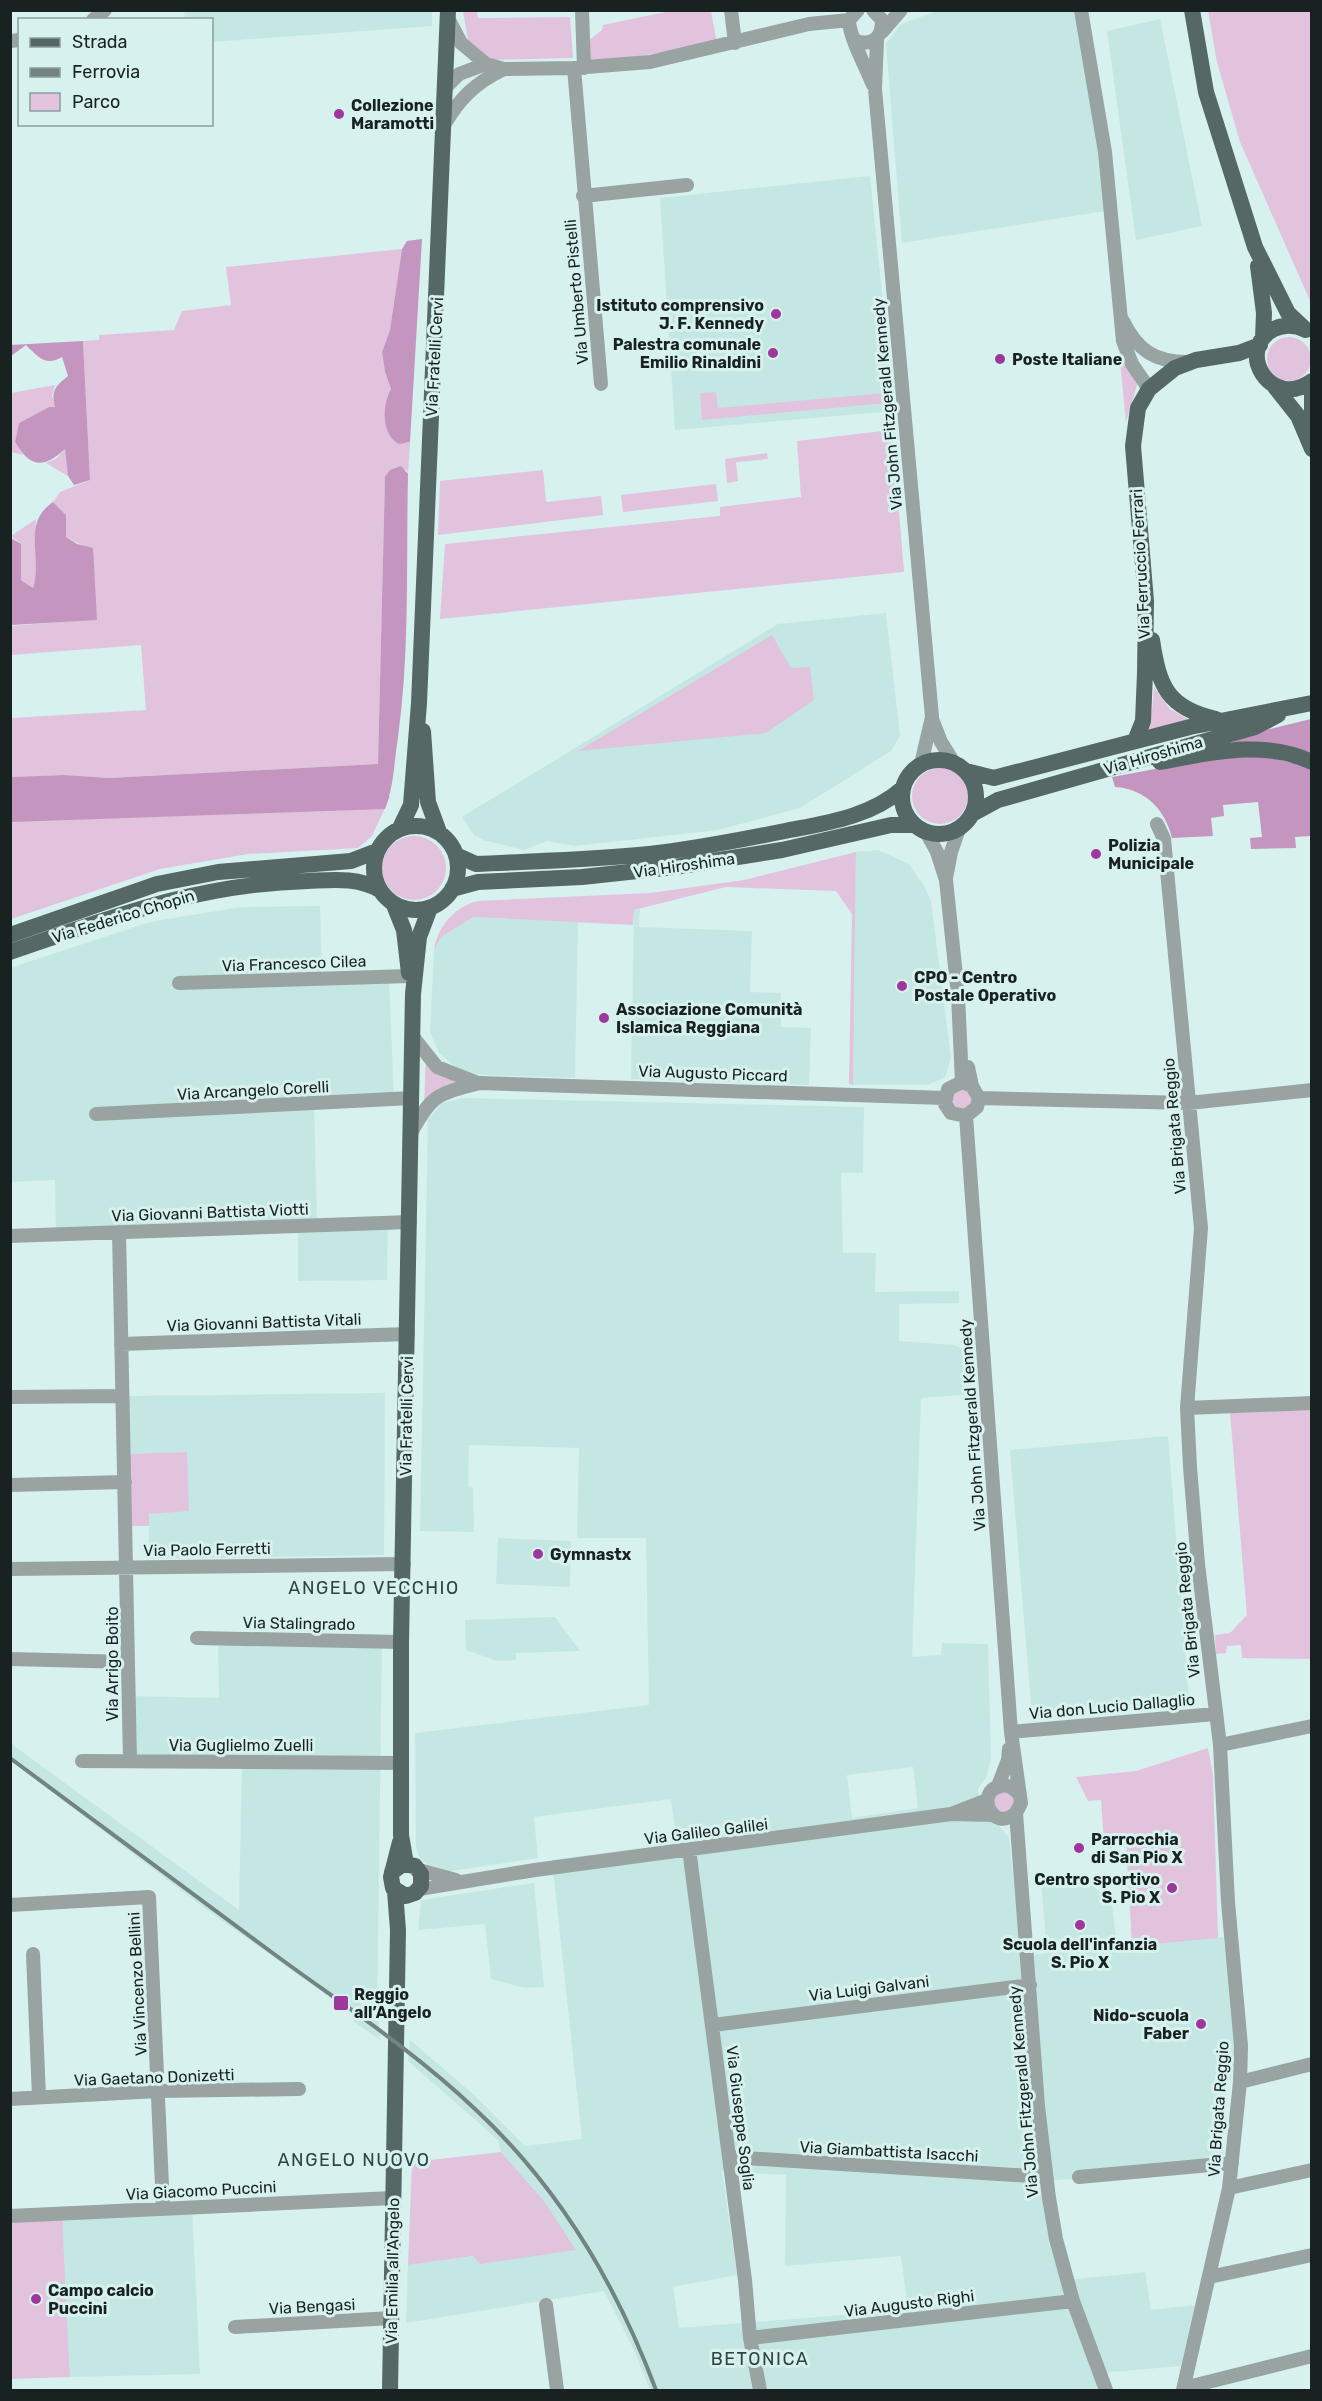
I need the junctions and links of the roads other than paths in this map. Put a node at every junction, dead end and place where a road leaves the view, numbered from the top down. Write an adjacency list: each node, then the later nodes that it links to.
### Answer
1 (582, 10): 12 (street, Via Umberto Pistelli)
2 (731, 10): 10 (street)
3 (901, 10): 9 (street)
4 (1081, 10): 20 (street)
5 (1192, 10): 19 (main road)
6 (876, 11): 9 (street)
7 (449, 15): 11 (street); 14 (main road, Via Fratelli Cervi)
8 (853, 26): 9 (street); 10 (street); 15 (street, Via John Fitzgerald Kennedy)
9 (879, 36): 15 (street, Via John Fitzgerald Kennedy)
10 (735, 43): 12 (street)
11 (486, 64): 13 (street); 14 (street)
12 (579, 68): 13 (street); 18 (street, Via Umberto Pistelli)
13 (504, 69): 16 (street)
14 (446, 87): 16 (main road, Via Fratelli Cervi)
15 (875, 89): 35 (street, Via John Fitzgerald Kennedy)
16 (444, 125): 33 (main road, Via Fratelli Cervi)
17 (687, 185): 18 (street, Via Umberto Pistelli)
18 (583, 196): 27 (street, Via Umberto Pistelli)
19 (1255, 247): 21 (main road); 22 (main road)
20 (1121, 316): 24 (street); 29 (street)
21 (1308, 332): 22 (main road)
22 (1262, 342): 23 (main road); 25 (main road)
23 (1221, 358): 24 (main road); 25 (main road)
24 (1187, 362): 29 (main road, Via Ferruccio Ferrari)
25 (1260, 372): 28 (main road)
26 (1311, 382): 28 (main road); 30 (main road)
27 (601, 384)
28 (1274, 386): 31 (main road)
29 (1149, 389): 32 (main road, Via Ferruccio Ferrari)
30 (1311, 417)
31 (1311, 449)
32 (1146, 601): 36 (main road, Via Hiroshima); 37 (main road, Via Ferruccio Ferrari)
33 (419, 703): 45 (main road, Via Fratelli Cervi); 48 (main road, Via Fratelli Cervi)
34 (1305, 704): 36 (main road, Via Hiroshima); 41 (main road, Via Hiroshima)
35 (932, 717): 39 (street, Via John Fitzgerald Kennedy); 40 (street, Via John Fitzgerald Kennedy)
36 (1221, 721): 37 (main road, Via Hiroshima)
37 (1135, 741): 40 (main road, Via Hiroshima)
38 (1311, 762): 41 (main road)
39 (921, 764): 40 (main road, Via Hiroshima); 42 (main road, Via Hiroshima)
40 (960, 767): 43 (main road)
41 (1088, 773): 43 (main road, Via Hiroshima)
42 (903, 788): 46 (main road); 50 (main road, Via Hiroshima)
43 (974, 813): 47 (main road, Via Hiroshima)
44 (1157, 824): 67 (street, Via Brigata Reggio)
45 (400, 828): 48 (main road); 49 (main road, Via Fratelli Cervi)
46 (920, 828): 47 (main road, Via Hiroshima); 51 (street); 52 (main road, Via Hiroshima)
47 (959, 829): 51 (street)
48 (439, 832): 50 (main road, Via Fratelli Cervi)
49 (377, 851): 53 (main road); 56 (main road, Via Federico Chopin)
50 (456, 855): 52 (main road)
51 (946, 880): 63 (street)
52 (452, 889): 55 (main road, Via Fratelli Cervi)
53 (380, 890): 54 (main road, Via Fratelli Cervi); 57 (main road, Via Federico Chopin)
54 (394, 905): 55 (main road); 58 (main road, Via Fratelli Cervi)
55 (430, 908): 60 (main road, Via Fratelli Cervi)
56 (10, 935)
57 (10, 952)
58 (410, 976): 59 (street, Via Francesco Cilea); 60 (main road, Via Fratelli Cervi)
59 (179, 983)
60 (413, 994): 61 (main road, Via Fratelli Cervi)
61 (414, 1038): 62 (street, Via Augusto Piccard); 65 (main road, Via Fratelli Cervi)
62 (480, 1083): 66 (street, Via Augusto Piccard); 70 (street, Via Augusto Piccard)
63 (971, 1089): 66 (street); 67 (street); 69 (street)
64 (1311, 1090): 67 (street)
65 (412, 1098): 68 (street, Via Arcangelo Corelli); 70 (main road, Via Fratelli Cervi)
66 (945, 1098): 69 (street)
67 (1189, 1103): 79 (street, Via Brigata Reggio)
68 (96, 1114)
69 (966, 1116): 91 (street, Via John Fitzgerald Kennedy)
70 (412, 1131): 71 (main road, Via Fratelli Cervi)
71 (410, 1222): 72 (street, Via Giovanni Battista Viotti); 74 (main road, Via Fratelli Cervi)
72 (119, 1232): 73 (street, Via Giovanni Battista Viotti); 75 (street, Via Arrigo Boito)
73 (10, 1236)
74 (408, 1334): 75 (street, Via Giovanni Battista Vitali); 82 (main road, Via Fratelli Cervi)
75 (121, 1344): 76 (street, Via Arrigo Boito)
76 (122, 1396): 77 (street); 80 (street, Via Arrigo Boito)
77 (10, 1397)
78 (1311, 1403): 79 (street)
79 (1187, 1408): 89 (street, Via Brigata Reggio)
80 (125, 1482): 81 (street); 83 (street, Via Arrigo Boito)
81 (10, 1485)
82 (404, 1564): 83 (street, Via Paolo Ferretti); 86 (main road, Via Fratelli Cervi)
83 (128, 1567): 84 (street, Via Paolo Ferretti); 88 (street, Via Arrigo Boito)
84 (10, 1569)
85 (197, 1638): 86 (street, Via Stalingrado)
86 (401, 1642): 95 (main road, Via Fratelli Cervi)
87 (10, 1659): 88 (street)
88 (128, 1662): 94 (street, Via Arrigo Boito)
89 (1215, 1714): 91 (street, Via don Lucio Dallaglio); 92 (street, Via Brigata Reggio)
90 (1311, 1726): 92 (street)
91 (1011, 1732): 96 (street, Via John Fitzgerald Kennedy); 97 (street, Via John Fitzgerald Kennedy)
92 (1220, 1745): 110 (street, Via Brigata Reggio)
93 (82, 1761): 94 (street, Via Guglielmo Zuelli)
94 (130, 1761): 95 (street, Via Guglielmo Zuelli)
95 (400, 1763): 102 (main road, Via Fratelli Cervi)
96 (999, 1786): 97 (street); 98 (street, Via John Fitzgerald Kennedy)
97 (1018, 1793): 100 (street, Via John Fitzgerald Kennedy)
98 (987, 1800): 99 (street, Via Galileo Galilei); 100 (street, Via John Fitzgerald Kennedy)
99 (951, 1814): 100 (street, Via Galileo Galilei); 101 (street, Via Galileo Galilei)
100 (1005, 1816): 107 (street, Via John Fitzgerald Kennedy)
101 (688, 1849): 103 (street, Via Galileo Galilei); 108 (street, Via Giuseppe Soglia)
102 (406, 1869): 103 (street, Via Galileo Galilei); 104 (main road); 104 (main road)
103 (464, 1881): 104 (street, Via Galileo Galilei)
104 (408, 1892): 121 (main road, Via Emilia all'Angelo)
105 (10, 1905): 112 (street, Via Vincenzo Bellini)
106 (33, 1954): 113 (street)
107 (1030, 1985): 108 (street, Via Luigi Galvani); 118 (street, Via John Fitzgerald Kennedy)
108 (713, 2025): 115 (street, Via Giuseppe Soglia)
109 (1311, 2064): 110 (street)
110 (1240, 2082): 116 (street, Via Brigata Reggio)
111 (299, 2090): 112 (street, Via Gaetano Donizetti)
112 (158, 2091): 113 (street, Via Gaetano Donizetti); 122 (street, Via Vincenzo Bellini)
113 (39, 2097): 114 (street, Via Gaetano Donizetti)
114 (10, 2099)
115 (729, 2157): 118 (street, Via Giambattista Isacchi); 130 (street, Via Giuseppe Soglia)
116 (1232, 2163): 119 (street); 120 (street, Via Brigata Reggio)
117 (1311, 2170): 120 (street)
118 (1046, 2177): 126 (street, Via John Fitzgerald Kennedy)
119 (1079, 2177)
120 (1230, 2188): 125 (street, Via Brigata Reggio)
121 (393, 2198): 122 (street, Via Giacomo Puccini); 128 (main road, Via Emilia all'Angelo)
122 (163, 2208): 123 (street, Via Giacomo Puccini)
123 (10, 2216)
124 (1311, 2258): 125 (street)
125 (1209, 2277): 132 (street, Via Brigata Reggio)
126 (1073, 2301): 130 (street, Via Augusto Righi); 136 (street, Via John Fitzgerald Kennedy)
127 (546, 2306): 134 (street)
128 (391, 2318): 129 (street, Via Bengasi); 133 (main road, Via Emilia all'Angelo)
129 (235, 2327)
130 (750, 2338): 135 (street, Via Giuseppe Soglia)
131 (1311, 2356): 132 (street)
132 (1184, 2389)
133 (390, 2391)
134 (557, 2391)
135 (760, 2391)
136 (1106, 2391)

